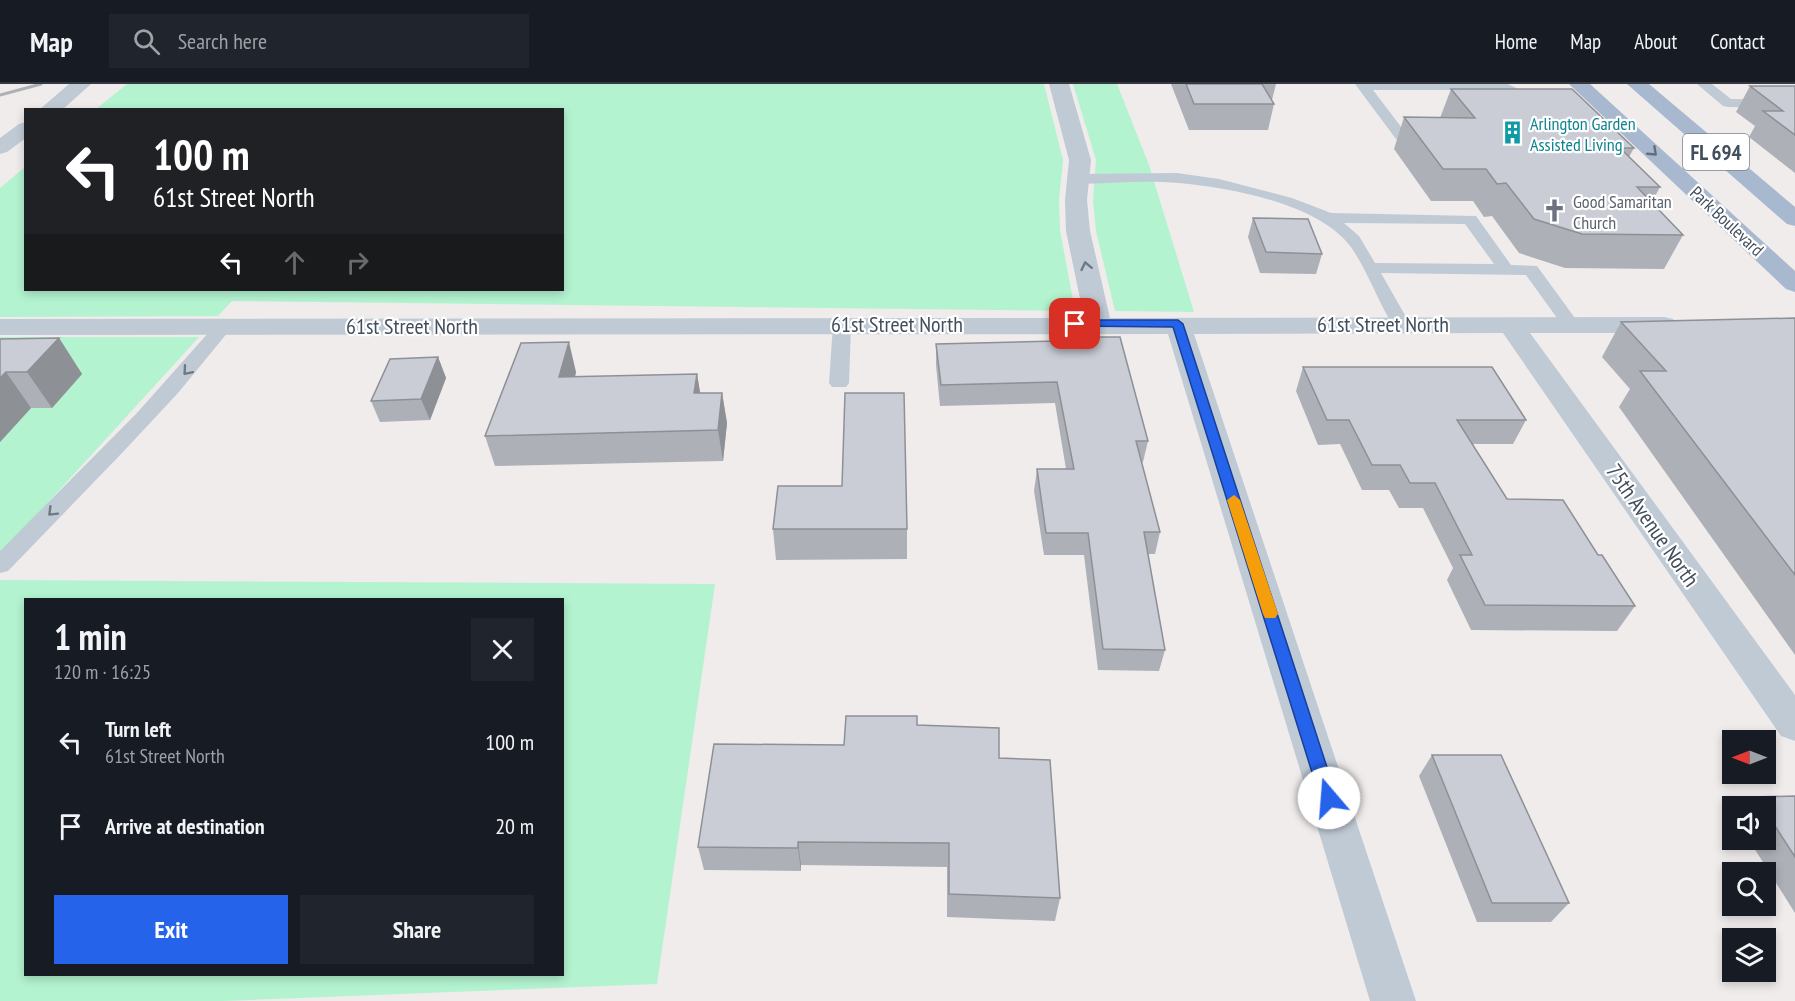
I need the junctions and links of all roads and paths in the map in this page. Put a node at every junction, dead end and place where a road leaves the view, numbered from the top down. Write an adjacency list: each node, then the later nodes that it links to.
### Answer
1 (81, 84): 10 (street)
2 (1059, 84): 15 (street)
3 (1579, 84): 8 (main road, Park Boulevard / FL 694)
4 (1604, 84): 8 (main road)
5 (1704, 84): 9 (lane)
6 (1363, 85): 11 (lane); 13 (lane)
7 (1780, 90): 9 (lane)
8 (1619, 103): 16 (main road, Park Boulevard / FL 694, one-way to 16); 18 (main road, Park Boulevard / FL 694)
9 (1795, 103)
10 (51, 108)
11 (1554, 110)
12 (24, 130): 14 (street)
13 (1401, 136)
14 (0, 148)
15 (1078, 179): 17 (lane); 24 (street, one-way to 15)
16 (1720, 215): 19 (main road); 22 (main road, Park Boulevard / FL 694)
17 (1329, 218): 20 (lane); 21 (lane)
18 (1795, 219)
19 (1795, 255)
20 (1370, 268): 21 (lane); 26 (lane)
21 (1506, 269): 28 (lane)
22 (1795, 284)
23 (842, 324): 24 (street, 61st Street North); 30 (street, 61st Street North); 32 (lane)
24 (1098, 324): 25 (street, 61st Street North)
25 (1178, 324): 26 (street, 61st Street North); 35 (street)
26 (1401, 324): 27 (street, 61st Street North)
27 (1511, 324): 28 (street, 61st Street North); 34 (street, 75th Avenue North)
28 (1571, 324): 29 (street, 61st Street North)
29 (1689, 324)
30 (224, 326): 31 (street, 61st Street North); 33 (lane, one-way to 33)
31 (0, 327)
32 (839, 383)
33 (0, 565)
34 (1795, 725)
35 (1394, 1001)

